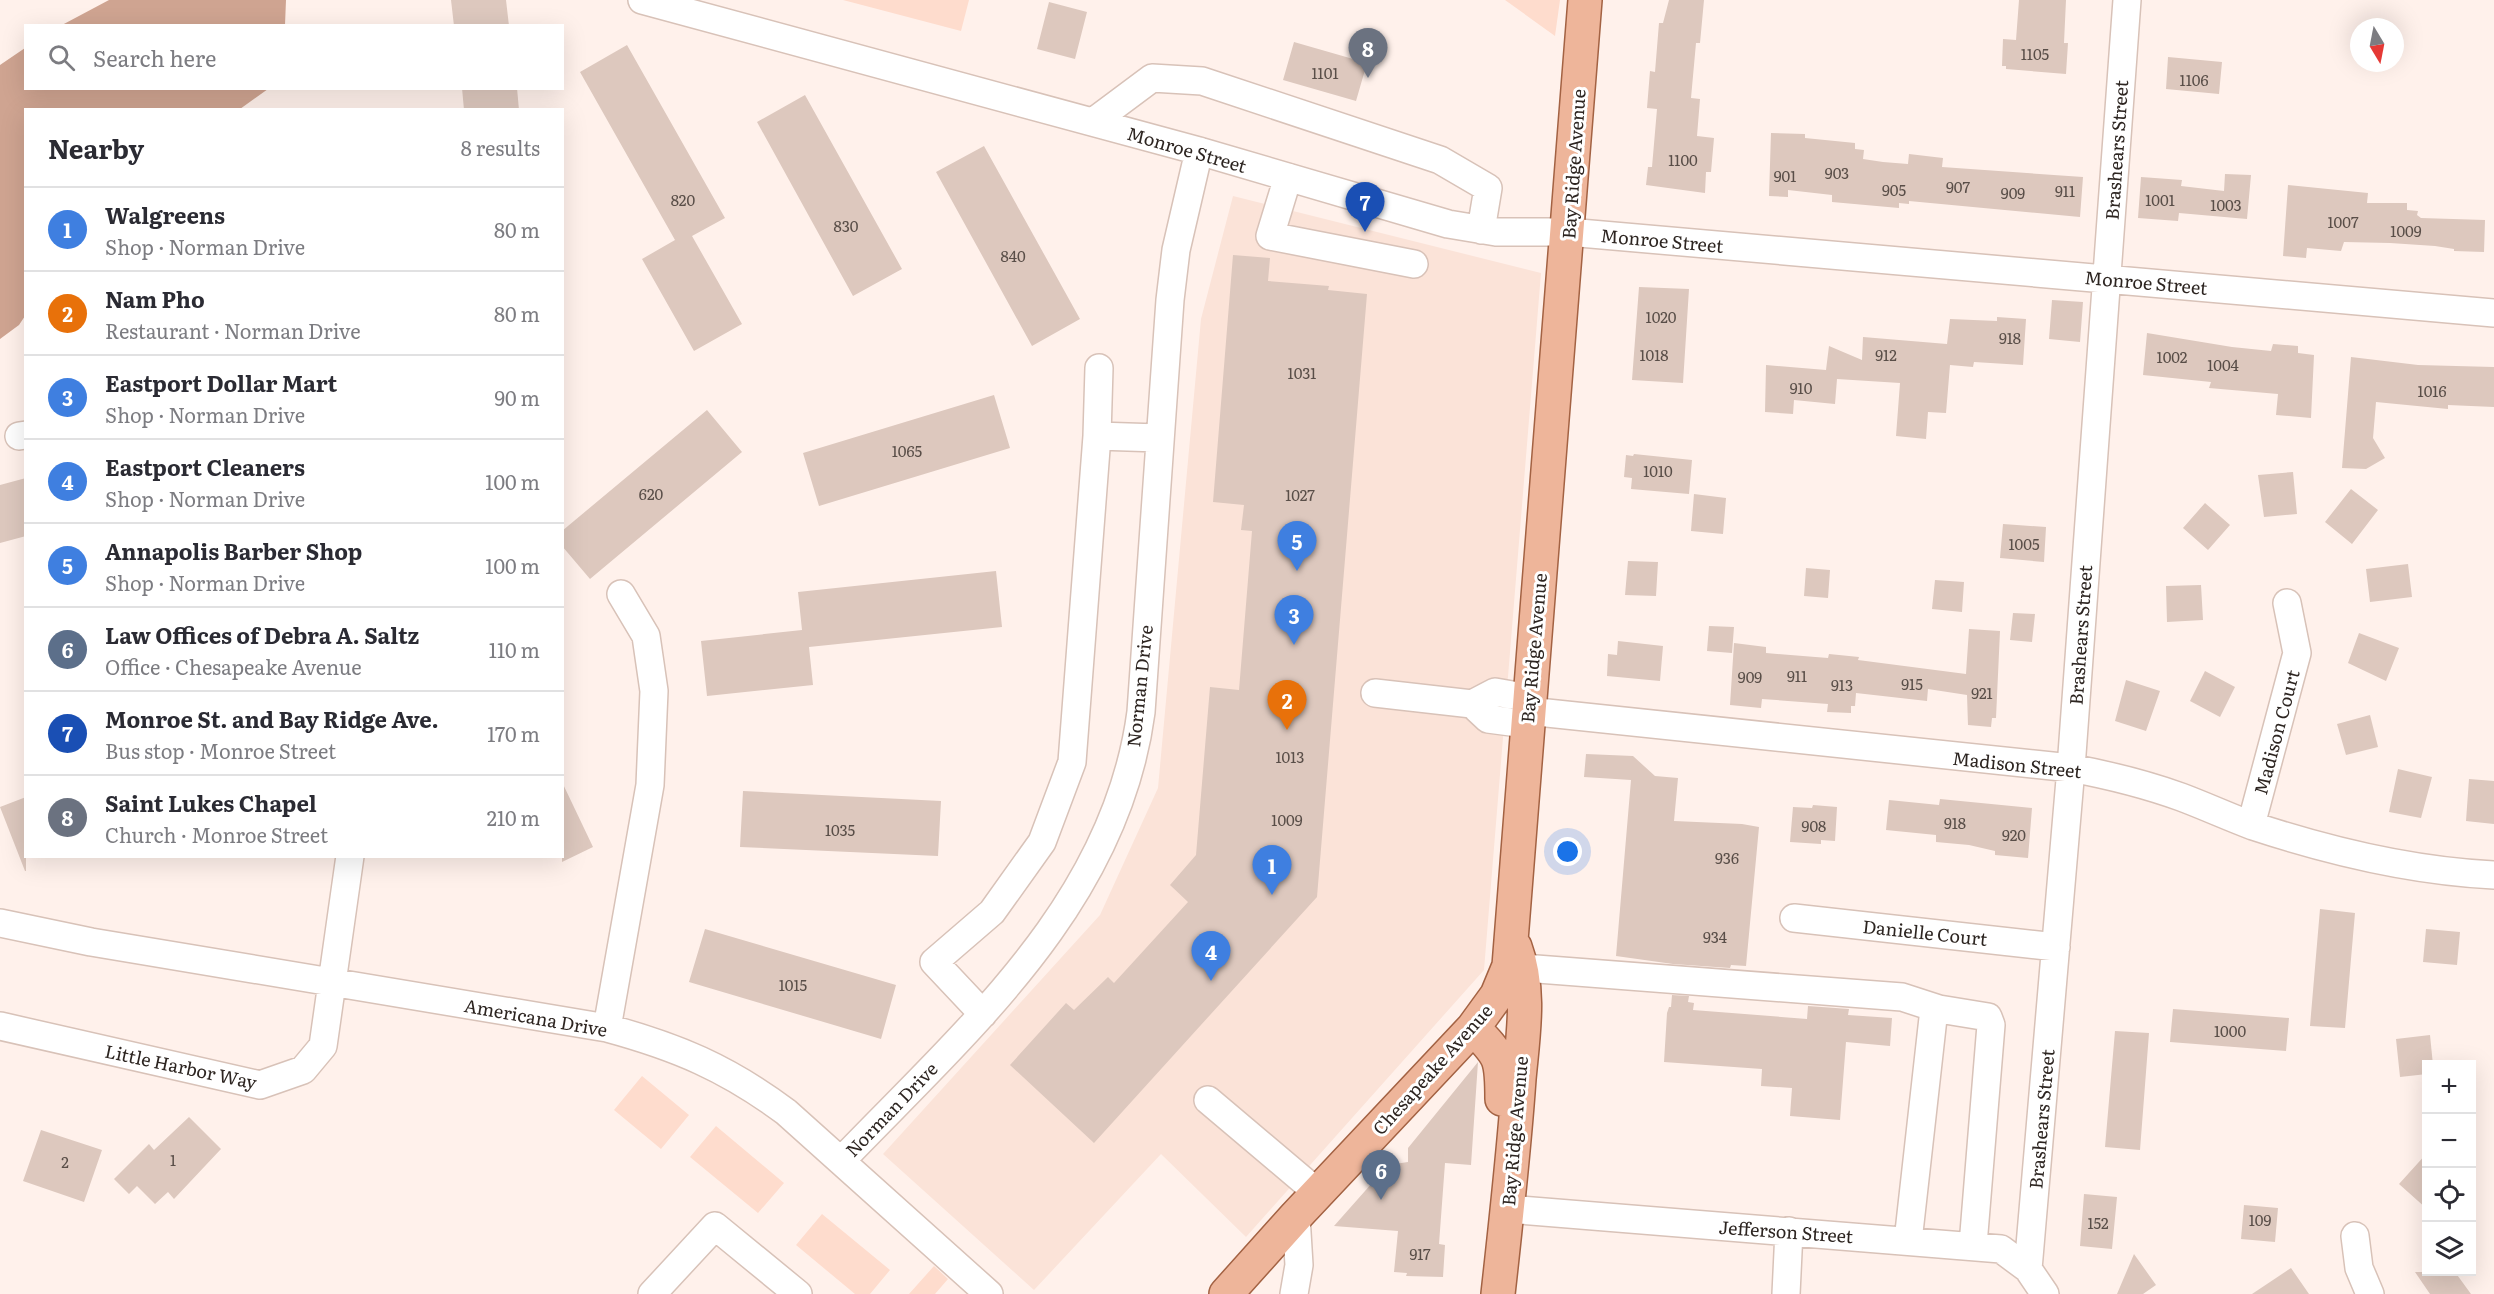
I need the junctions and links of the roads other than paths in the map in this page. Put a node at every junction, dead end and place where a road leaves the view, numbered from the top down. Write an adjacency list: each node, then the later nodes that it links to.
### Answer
1 (642, 0): 4 (street, Monroe Street)
2 (1585, 0): 8 (main road, Bay Ridge Avenue)
3 (2127, 0): 10 (street, Brashears Street)
4 (1093, 122): 5 (street, Monroe Street); 7 (street)
5 (1198, 151): 6 (street, Monroe Street); 14 (street, Norman Drive)
6 (1288, 177): 7 (street, Monroe Street); 9 (street)
7 (1481, 230): 8 (street, Monroe Street)
8 (1568, 232): 10 (street, Monroe Street); 18 (main road, Bay Ridge Avenue)
9 (1414, 264)
10 (2106, 278): 11 (street, Monroe Street); 19 (street, Brashears Street)
11 (2494, 313)
12 (1099, 368): 13 (street)
13 (1097, 436): 14 (street); 30 (street)
14 (1159, 438): 30 (street, Norman Drive)
15 (621, 594): 32 (street)
16 (2288, 603): 20 (street, Madison Court)
17 (1375, 693): 18 (street, Madison Street)
18 (1528, 711): 19 (street, Madison Street); 25 (main road, Bay Ridge Avenue)
19 (2071, 768): 20 (street, Madison Street); 26 (street, Brashears Street)
20 (2251, 825): 22 (street, Madison Street)
21 (350, 858): 28 (street, Little Harbor Way)
22 (2494, 875)
23 (1794, 918): 26 (street, Danielle Court)
24 (0, 923): 28 (street, Americana Drive)
25 (1511, 935): 27 (main road, Bay Ridge Avenue); 33 (main road, Chesapeake Avenue)
26 (2056, 947): 43 (street, Brashears Street)
27 (1523, 968): 29 (street); 35 (main road, Bay Ridge Avenue)
28 (330, 982): 31 (street, Little Harbor Way); 32 (street, Americana Drive)
29 (1939, 1010): 41 (street); 42 (street)
30 (983, 1014): 36 (street, Norman Drive)
31 (0, 1026)
32 (607, 1028): 36 (street, Americana Drive)
33 (1473, 1028): 35 (main road); 37 (main road, Chesapeake Avenue)
34 (1208, 1100): 37 (street)
35 (1515, 1140): 38 (main road, Bay Ridge Avenue)
36 (842, 1160): 46 (street, Americana Drive)
37 (1307, 1204): 47 (main road, Chesapeake Avenue); 48 (street)
38 (1507, 1209): 39 (street, Jefferson Street); 49 (main road, Bay Ridge Avenue)
39 (1790, 1231): 41 (street, Jefferson Street); 50 (street)
40 (2355, 1236): 52 (street)
41 (1908, 1240): 42 (street, Jefferson Street)
42 (1973, 1245): 43 (street, Jefferson Street)
43 (2028, 1269): 51 (street, Jefferson Street)
44 (652, 1294): 45 (street)
45 (798, 1294)
46 (988, 1294)
47 (1227, 1294)
48 (1294, 1294)
49 (1498, 1294)
50 (1786, 1294)
51 (2045, 1294)
52 (2370, 1294)

